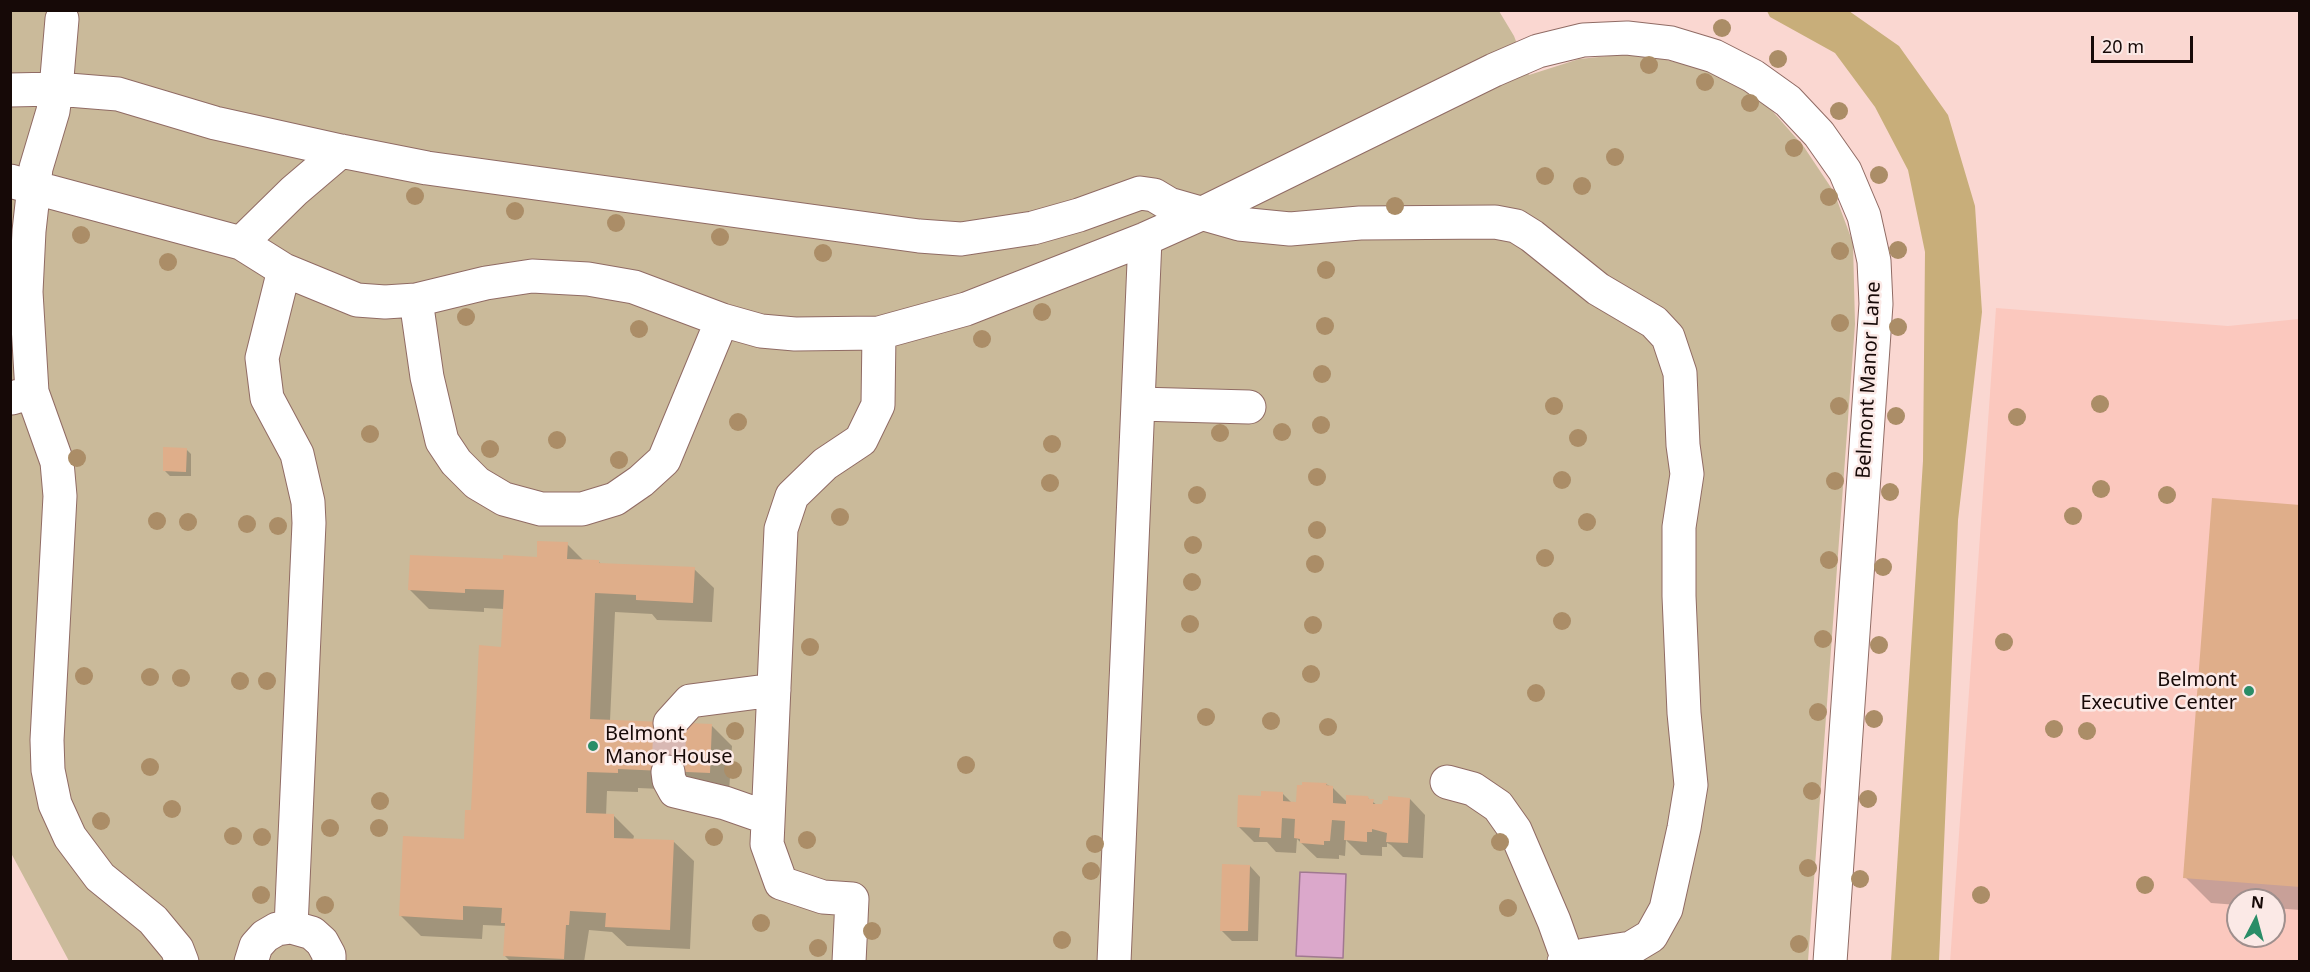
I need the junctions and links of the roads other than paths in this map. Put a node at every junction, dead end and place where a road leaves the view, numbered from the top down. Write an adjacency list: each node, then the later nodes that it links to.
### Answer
1 (62, 19): 2 (street)
2 (56, 89): 3 (street); 4 (street); 5 (street)
3 (10, 90)
4 (340, 151): 6 (street); 8 (street)
5 (22, 184): 8 (street, Belmont Manor Lane); 13 (street)
6 (1203, 213): 7 (street, Belmont Manor Lane); 22 (street); 28 (street, Belmont Manor Lane)
7 (1145, 239): 12 (street, Belmont Manor Lane); 14 (street)
8 (241, 243): 9 (street, Belmont Manor Lane)
9 (284, 270): 10 (street, Belmont Manor Lane); 21 (street)
10 (416, 300): 11 (street, Belmont Manor Lane); 11 (street)
11 (722, 320): 12 (street, Belmont Manor Lane)
12 (879, 333): 16 (street)
13 (21, 395): 23 (street)
14 (1138, 404): 15 (street); 27 (street)
15 (1249, 407)
16 (774, 690): 17 (street); 20 (street)
17 (670, 723)
18 (668, 772): 20 (street)
19 (1448, 782): 22 (street)
20 (768, 818): 26 (street)
21 (291, 927): 24 (street); 25 (street)
22 (1566, 961)
23 (182, 962)
24 (251, 962)
25 (329, 962)
26 (849, 962)
27 (1113, 962)
28 (1830, 962)

